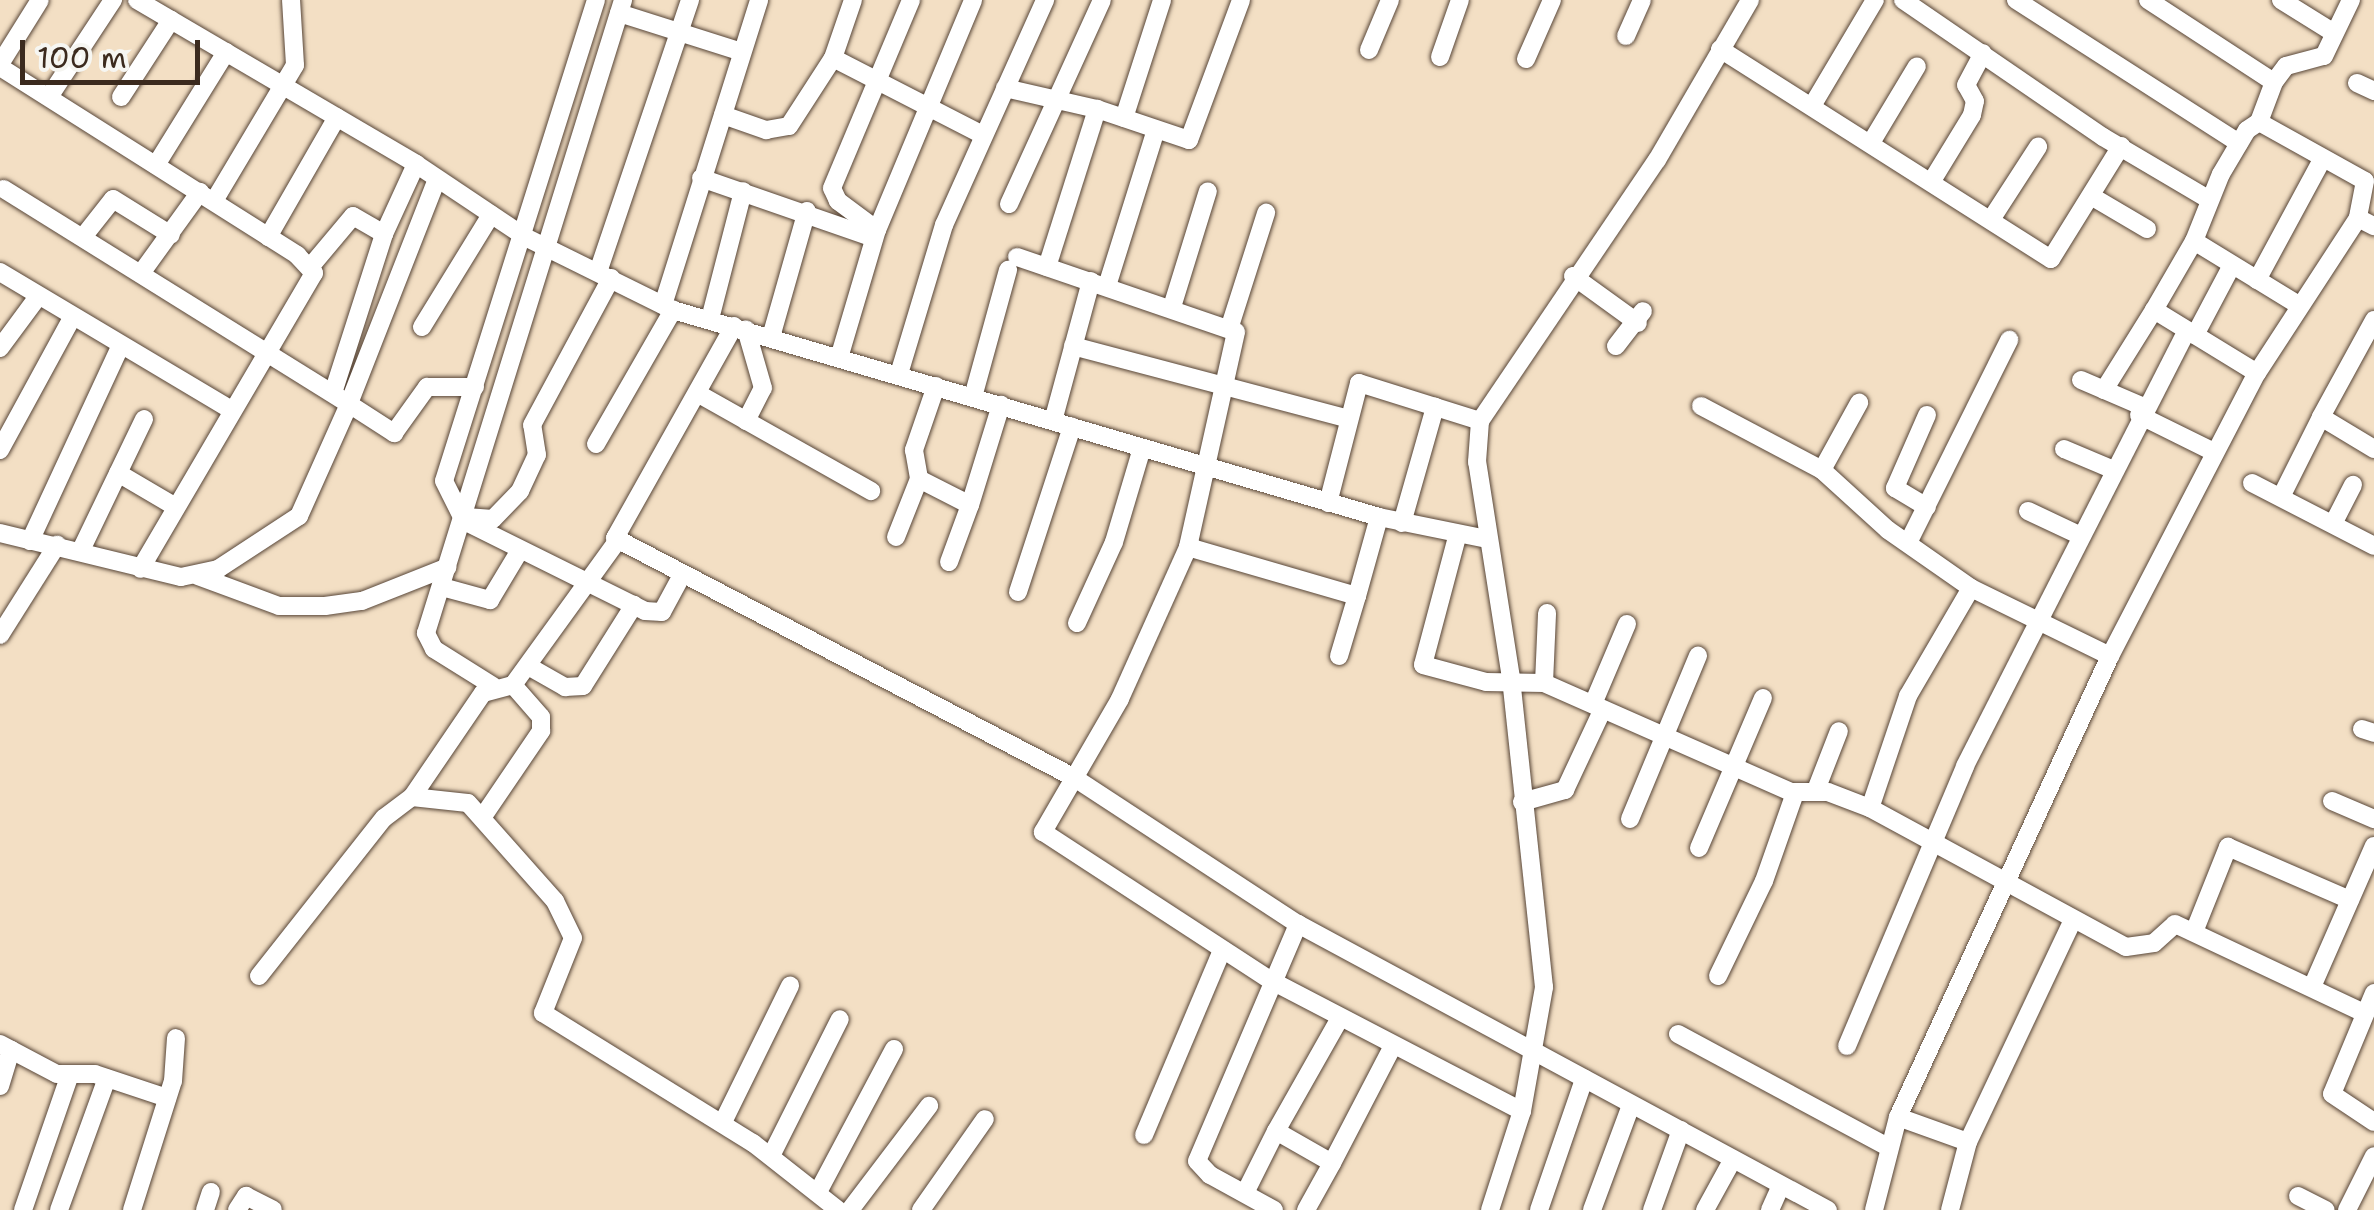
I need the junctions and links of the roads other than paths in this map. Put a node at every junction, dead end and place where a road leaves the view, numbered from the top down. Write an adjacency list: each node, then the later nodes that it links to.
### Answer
1 (40, 0): 39 (street)
2 (113, 0): 45 (street)
3 (137, 0): 27 (street)
4 (291, 0): 43 (street)
5 (596, 0): 85 (street)
6 (690, 0): 28 (street)
7 (759, 0): 34 (street)
8 (853, 0): 37 (street)
9 (911, 0): 41 (street)
10 (973, 0): 49 (street)
11 (1045, 0): 44 (street)
12 (1102, 0): 46 (street)
13 (1162, 0): 53 (street)
14 (1241, 0): 55 (street)
15 (1390, 0): 32 (street)
16 (1460, 0): 36 (street)
17 (1552, 0): 38 (street)
18 (1642, 0): 30 (street)
19 (1750, 0): 31 (street)
20 (1875, 0): 48 (street)
21 (1904, 0): 35 (street)
22 (2016, 0): 58 (street)
23 (2148, 0): 42 (street)
24 (2280, 0): 29 (street)
25 (2351, 0): 29 (street)
26 (621, 6): 28 (street); 88 (street)
27 (171, 20): 33 (street); 47 (street)
28 (680, 32): 34 (street); 94 (street)
29 (2334, 33): 42 (street)
30 (1626, 36)
31 (1720, 49): 48 (street); 95 (street)
32 (1370, 50)
33 (226, 52): 43 (street); 63 (street)
34 (742, 52): 51 (street)
35 (1983, 52): 59 (street); 66 (street)
36 (1440, 57)
37 (833, 58): 41 (street); 51 (street)
38 (1526, 59)
39 (0, 65): 45 (street)
40 (1917, 66): 57 (street)
41 (875, 80): 49 (street); 82 (street)
42 (2274, 82): 54 (street)
43 (285, 86): 52 (street); 72 (street)
44 (1005, 88): 46 (street); 56 (street)
45 (51, 94): 63 (street)
46 (1056, 96): 50 (street); 74 (street)
47 (121, 97)
48 (1812, 106): 57 (street)
49 (926, 108): 56 (street); 82 (street)
50 (1096, 109): 53 (street); 91 (street)
51 (723, 115): 65 (street)
52 (337, 117): 62 (street); 84 (street)
53 (1124, 118): 55 (street)
54 (2259, 122): 58 (street); 61 (street)
55 (1156, 130): 97 (street)
56 (983, 134): 119 (street)
57 (1872, 141): 66 (street)
58 (2239, 143): 73 (street)
59 (2121, 146): 71 (street); 73 (street)
60 (2038, 147): 78 (street)
61 (2322, 160): 64 (street); 96 (street)
62 (416, 164): 67 (street); 81 (street)
63 (156, 165): 72 (street)
64 (2370, 175): 79 (street)
65 (701, 178): 69 (street); 101 (street)
66 (1932, 178): 78 (street)
67 (437, 179): 77 (street); 129 (street)
68 (4, 188): 86 (street)
69 (743, 191): 75 (street); 104 (street)
70 (1208, 191): 100 (street)
71 (2091, 196): 78 (street); 80 (street)
72 (207, 197): 83 (street); 84 (street)
73 (2208, 198): 87 (street)
74 (1009, 204)
75 (806, 212): 82 (street); 110 (street)
76 (1266, 213): 107 (street)
77 (491, 215): 85 (street); 106 (street)
78 (1992, 218)
79 (2366, 222): 99 (street)
80 (2147, 229)
81 (384, 234): 90 (street); 125 (street)
82 (876, 234): 117 (street)
83 (170, 235): 86 (street); 93 (street)
84 (268, 237): 90 (street)
85 (524, 237): 88 (street); 122 (street)
86 (83, 238): 93 (street)
87 (2194, 241): 89 (street); 102 (street)
88 (548, 245): 94 (street); 164 (street)
89 (2232, 265): 96 (street); 109 (street)
90 (311, 266): 116 (street)
91 (1046, 267): 97 (street); 127 (street)
92 (0, 272): 98 (street)
93 (142, 272): 116 (street)
94 (604, 275): 101 (street); 164 (street)
95 (1574, 276): 114 (street); 141 (street)
96 (2258, 280): 99 (street)
97 (1099, 284): 100 (street); 113 (street)
98 (37, 298): 103 (street); 115 (street)
99 (2300, 306): 118 (street)
100 (1172, 307): 107 (street)
101 (668, 308): 104 (street); 143 (street)
102 (2154, 310): 109 (street); 124 (street)
103 (72, 318): 112 (street); 147 (street)
104 (710, 319): 108 (street)
105 (2374, 320): 136 (street)
106 (422, 326)
107 (1230, 326): 123 (street)
108 (740, 328): 110 (street); 126 (street); 139 (street)
109 (2191, 333): 118 (street); 134 (street)
110 (771, 337): 117 (street)
111 (2009, 340): 160 (street)
112 (121, 345): 133 (street); 172 (street)
113 (1073, 346): 123 (street); 140 (street)
114 (1616, 346)
115 (0, 348)
116 (270, 356): 125 (street); 133 (street)
117 (839, 358): 119 (street)
118 (2256, 373): 148 (street)
119 (899, 374): 121 (street)
120 (2082, 380): 124 (street)
121 (936, 386): 127 (street); 153 (street)
122 (475, 387): 129 (street); 164 (street)
123 (1228, 388): 138 (street); 149 (street)
124 (2104, 390): 134 (street)
125 (332, 393): 129 (street)
126 (697, 394): 139 (street); 173 (street)
127 (973, 396): 130 (street)
128 (1860, 403): 150 (street)
129 (348, 404): 184 (street)
130 (1001, 405): 140 (street); 159 (street)
131 (1700, 406): 150 (street)
132 (1435, 407): 138 (street); 141 (street); 165 (street)
133 (230, 409): 161 (street)
134 (2142, 411): 148 (street); 151 (street)
135 (1927, 416): 160 (street)
136 (2321, 417): 146 (street); 157 (street)
137 (144, 419): 152 (street)
138 (1349, 419): 158 (street)
139 (746, 421): 156 (street)
140 (1053, 421): 142 (street)
141 (1480, 421): 171 (street)
142 (1072, 427): 144 (street); 188 (street)
143 (596, 444)
144 (1142, 448): 149 (street); 192 (street)
145 (2064, 449): 151 (street)
146 (2374, 449)
147 (0, 450)
148 (2212, 452): 198 (street)
149 (1208, 468): 158 (street); 175 (street)
150 (1822, 470): 174 (street)
151 (2114, 470): 169 (street)
152 (118, 474): 161 (street); 178 (street)
153 (919, 479): 159 (street); 168 (street)
154 (2252, 483): 157 (street)
155 (2353, 484): 166 (street)
156 (871, 491)
157 (2281, 497): 166 (street)
158 (1328, 503): 163 (street)
159 (970, 504): 180 (street)
160 (1927, 506): 174 (street)
161 (176, 507): 182 (street)
162 (2028, 511): 169 (street)
163 (1378, 518): 165 (street); 189 (street)
164 (465, 519): 179 (street); 181 (street)
165 (1402, 523): 170 (street)
166 (2333, 524): 177 (street)
167 (0, 533): 172 (street)
168 (896, 536)
169 (2081, 536): 194 (street)
170 (1457, 537): 171 (street); 200 (street)
171 (1487, 538): 200 (street)
172 (30, 540): 176 (street)
173 (618, 540): 183 (street); 185 (street)
174 (1909, 541): 187 (street)
175 (1190, 542): 189 (street); 208 (street)
176 (57, 544): 178 (street); 195 (street)
177 (2374, 546)
178 (82, 548): 182 (street)
179 (520, 550): 185 (street); 186 (street)
180 (949, 562)
181 (448, 567): 184 (street); 186 (street)
182 (140, 569): 184 (street)
183 (682, 575): 190 (street); 208 (street)
184 (198, 576)
185 (589, 581): 190 (street); 199 (street)
186 (442, 587): 202 (street)
187 (1971, 588): 194 (street); 214 (street)
188 (1018, 592)
189 (1357, 596): 196 (street)
190 (634, 605): 199 (street)
191 (1546, 613): 201 (street)
192 (1077, 623)
193 (1628, 624): 204 (street)
194 (2036, 624): 198 (street); 218 (street)
195 (0, 635)
196 (1339, 656)
197 (1698, 656): 206 (street)
198 (2110, 656): 221 (street)
199 (528, 666): 202 (street)
200 (1511, 678): 201 (street); 213 (street)
201 (1544, 683): 204 (street)
202 (503, 686): 211 (street); 215 (street)
203 (1763, 698): 207 (street)
204 (1598, 707): 206 (street); 213 (street)
205 (1838, 731): 209 (street)
206 (1664, 736): 207 (street); 217 (street)
207 (1734, 767): 210 (street); 220 (street)
208 (1073, 777): 224 (street); 226 (street)
209 (1816, 790): 210 (street); 214 (street)
210 (1795, 793): 228 (street)
211 (412, 797): 215 (street); 227 (street)
212 (2332, 801): 216 (street)
213 (1522, 802): 243 (street)
214 (1870, 808): 218 (street)
215 (484, 815): 254 (street)
216 (2374, 818)
217 (1630, 820)
218 (1935, 841): 221 (street); 240 (street)
219 (2374, 846): 222 (street)
220 (1698, 848)
221 (2004, 879): 223 (street); 252 (street)
222 (2350, 900): 225 (street); 231 (street)
223 (2073, 920): 225 (street); 259 (street)
224 (1298, 924): 229 (street); 243 (street)
225 (2194, 932): 231 (street)
226 (1222, 950): 229 (street); 258 (street)
227 (259, 976)
228 (1718, 976)
229 (1272, 980): 233 (street); 267 (street)
230 (790, 986): 254 (street)
231 (2312, 987): 234 (street)
232 (2374, 993): 234 (street)
233 (1340, 1018): 239 (street); 257 (street)
234 (2361, 1019): 237 (street); 255 (street)
235 (840, 1020): 261 (street)
236 (1678, 1034): 260 (street)
237 (2374, 1036)
238 (176, 1038): 248 (street)
239 (1393, 1046): 251 (street); 264 (street)
240 (1848, 1046)
241 (6, 1047): 244 (street); 247 (street)
242 (894, 1050): 266 (street)
243 (1536, 1056): 246 (street); 251 (street)
244 (70, 1074): 245 (street); 269 (street)
245 (108, 1078): 248 (street); 270 (street)
246 (1584, 1080): 250 (street); 280 (street)
247 (0, 1086)
248 (167, 1098): 271 (street)
249 (929, 1106): 275 (street)
250 (1631, 1106): 256 (street); 281 (street)
251 (1522, 1111): 279 (street)
252 (1898, 1117): 259 (street); 260 (street)
253 (985, 1118): 276 (street)
254 (723, 1122): 261 (street)
255 (2374, 1122)
256 (1681, 1130): 263 (street); 282 (street)
257 (1276, 1131): 264 (street); 267 (street)
258 (1144, 1135)
259 (1968, 1142): 287 (street)
260 (1886, 1146): 286 (street)
261 (770, 1156): 266 (street)
262 (2374, 1156): 289 (street)
263 (1733, 1159): 265 (street); 283 (street)
264 (1332, 1163): 278 (street)
265 (1781, 1186): 284 (street); 285 (street)
266 (818, 1192): 274 (street)
267 (1245, 1193): 277 (street)
268 (2298, 1196): 288 (street)
269 (23, 1210)
270 (60, 1210)
271 (132, 1210)
272 (236, 1210): 273 (street)
273 (273, 1210)
274 (838, 1210)
275 (850, 1210)
276 (921, 1210)
277 (1274, 1210)
278 (1306, 1210)
279 (1490, 1210)
280 (1539, 1210)
281 (1592, 1210)
282 (1652, 1210)
283 (1705, 1210)
284 (1770, 1210)
285 (1828, 1210)
286 (1874, 1210)
287 (1950, 1210)
288 (2326, 1210)
289 (2347, 1210)

